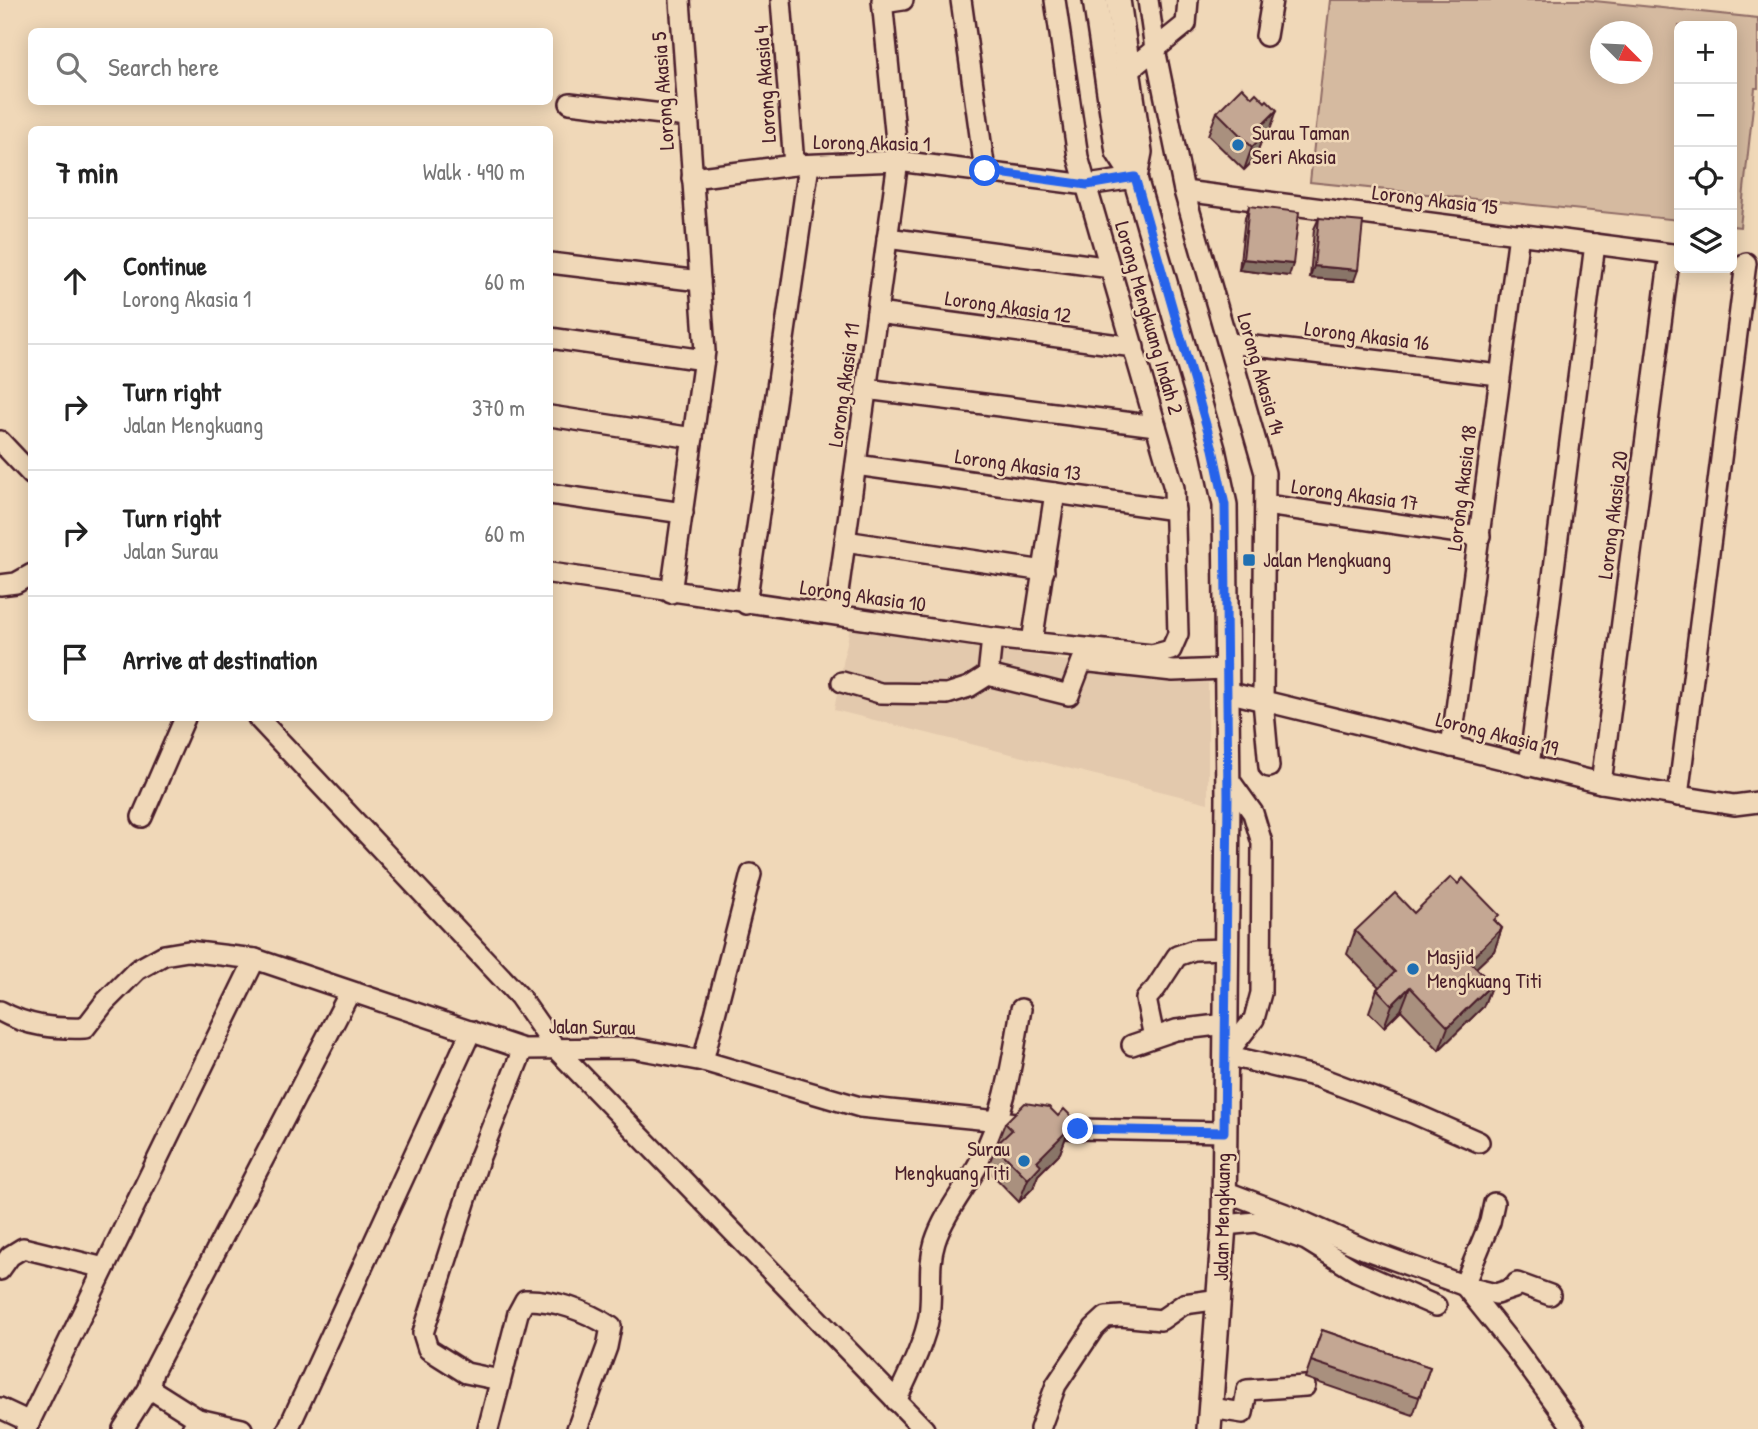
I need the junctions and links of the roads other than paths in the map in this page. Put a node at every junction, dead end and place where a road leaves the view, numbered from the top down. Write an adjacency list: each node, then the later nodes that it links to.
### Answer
1 (680, 0): 16 (street, Lorong Akasia 5)
2 (781, 0): 18 (street, Lorong Akasia 4)
3 (903, 0): 11 (street)
4 (961, 0): 19 (street)
5 (1055, 0): 22 (street, Lorong Mengkuang Indah 2)
6 (1095, 0): 20 (main road, Jalan Mengkuang)
7 (1118, 0): 14 (main road, Jalan Mengkuang)
8 (1148, 0): 13 (street, Lorong Akasia 14)
9 (1188, 0): 13 (street)
10 (1272, 0): 12 (street)
11 (883, 2): 17 (street, Lorong Akasia 11)
12 (1266, 36)
13 (1155, 49): 14 (street); 23 (street, Lorong Akasia 14)
14 (1128, 71): 20 (main road, Jalan Mengkuang)
15 (570, 103): 16 (street)
16 (687, 117): 21 (street, Lorong Akasia 5)
17 (898, 161): 18 (street, Lorong Akasia 1); 19 (street, Lorong Akasia 1); 25 (street, Lorong Akasia 11)
18 (801, 165): 21 (street, Lorong Akasia 1); 58 (street, Lorong Akasia 4)
19 (985, 171): 22 (street, Lorong Akasia 1)
20 (1135, 177): 22 (street, Lorong Akasia 1); 64 (main road, Jalan Mengkuang)
21 (692, 178): 32 (street, Lorong Akasia 5)
22 (1087, 185): 31 (street, Lorong Mengkuang Indah 2)
23 (1184, 191): 24 (street, Lorong Akasia 15); 35 (street, Lorong Akasia 14)
24 (1519, 234): 26 (street, Lorong Akasia 15); 38 (street, Lorong Akasia 18)
25 (887, 238): 31 (street); 33 (street, Lorong Akasia 11)
26 (1595, 244): 27 (street, Lorong Akasia 15); 70 (street)
27 (1674, 254)
28 (1674, 261): 73 (street, Lorong Akasia 20)
29 (553, 263): 32 (street)
30 (1745, 263): 74 (street)
31 (1111, 268): 36 (street, Lorong Mengkuang Indah 2)
32 (700, 281): 37 (street, Lorong Akasia 5)
33 (877, 313): 36 (street, Lorong Akasia 12); 39 (street, Lorong Akasia 11)
34 (553, 338): 37 (street)
35 (1229, 343): 38 (street, Lorong Akasia 16); 48 (street, Lorong Akasia 14)
36 (1134, 347): 41 (street, Lorong Mengkuang Indah 2)
37 (704, 360): 42 (street, Lorong Akasia 5)
38 (1499, 375): 51 (street, Lorong Akasia 18)
39 (866, 389): 41 (street); 44 (street, Lorong Akasia 11)
40 (553, 416): 42 (street)
41 (1156, 426): 49 (street, Lorong Mengkuang Indah 2)
42 (693, 438): 50 (street, Lorong Akasia 5)
43 (0, 441): 45 (street)
44 (856, 465): 46 (street, Lorong Akasia 13); 52 (street, Lorong Akasia 11)
45 (28, 471)
46 (1055, 493): 49 (street, Lorong Akasia 13); 53 (street)
47 (553, 494): 50 (street)
48 (1266, 505): 51 (street, Lorong Akasia 17); 66 (street, Lorong Akasia 14)
49 (1175, 510): 62 (street, Lorong Mengkuang Indah 2)
50 (682, 513): 57 (street, Lorong Akasia 5)
51 (1480, 536): 69 (street, Lorong Akasia 18)
52 (845, 541): 53 (street); 59 (street, Lorong Akasia 11)
53 (1044, 571): 61 (street)
54 (553, 573): 57 (street, Lorong Akasia 10)
55 (28, 576): 56 (street)
56 (0, 584)
57 (671, 593): 58 (street, Lorong Akasia 10)
58 (746, 604): 59 (street, Lorong Akasia 10)
59 (835, 614): 60 (street, Lorong Akasia 10)
60 (992, 638): 61 (street, Lorong Akasia 10); 63 (street)
61 (1032, 642): 62 (street, Lorong Akasia 10)
62 (1171, 650)
63 (988, 675): 64 (street, Lorong Akasia 19); 65 (street)
64 (1226, 680): 66 (street, Lorong Akasia 19); 72 (main road, Jalan Mengkuang)
65 (842, 682)
66 (1263, 701): 69 (street, Lorong Akasia 19); 71 (street, Lorong Akasia 14)
67 (184, 721): 76 (street)
68 (261, 721): 88 (street)
69 (1451, 747): 70 (street, Lorong Akasia 19)
70 (1530, 766): 73 (street, Lorong Akasia 19)
71 (1269, 767)
72 (1228, 778): 78 (main road, Jalan Mengkuang); 89 (street)
73 (1601, 783): 74 (street, Lorong Akasia 19)
74 (1678, 796): 75 (street, Lorong Akasia 19)
75 (1758, 802)
76 (142, 817)
77 (751, 874): 90 (street)
78 (1227, 949): 83 (main road, Jalan Mengkuang); 85 (street)
79 (255, 959): 80 (street, Jalan Surau); 82 (street, Jalan Surau); 98 (street)
80 (350, 992): 84 (street, Jalan Surau); 107 (street)
81 (1021, 1009): 91 (street)
82 (0, 1012)
83 (1226, 1024): 85 (street); 89 (main road, Jalan Mengkuang)
84 (471, 1031): 87 (street, Jalan Surau); 115 (street)
85 (1154, 1037): 86 (street)
86 (1132, 1045)
87 (523, 1049): 88 (street, Jalan Surau); 105 (street)
88 (556, 1049): 90 (street, Jalan Surau); 108 (street)
89 (1226, 1055): 92 (main road, Jalan Mengkuang); 93 (street)
90 (703, 1060): 91 (street, Jalan Surau)
91 (999, 1121): 92 (street, Jalan Surau); 108 (street)
92 (1224, 1132): 94 (main road, Jalan Mengkuang)
93 (1479, 1142)
94 (1234, 1194): 96 (main road, Jalan Mengkuang); 97 (street)
95 (1494, 1203): 101 (street)
96 (1233, 1224): 100 (street); 103 (main road, Jalan Mengkuang)
97 (1364, 1248): 100 (street); 101 (street)
98 (104, 1268): 99 (street); 112 (street)
99 (0, 1270)
100 (1356, 1271): 104 (street)
101 (1464, 1285): 102 (street); 120 (street)
102 (1550, 1295)
103 (1220, 1299): 110 (main road, Jalan Mengkuang); 119 (street)
104 (1436, 1306)
105 (500, 1380): 116 (street); 117 (street)
106 (1305, 1385): 110 (street)
107 (149, 1388): 111 (street); 113 (street)
108 (896, 1401): 118 (street)
109 (0, 1408): 112 (street)
110 (1210, 1419)
111 (195, 1424): 114 (street)
112 (28, 1425)
113 (123, 1429)
114 (242, 1429)
115 (288, 1429)
116 (488, 1429)
117 (577, 1429)
118 (923, 1429)
119 (1040, 1429)
120 (1574, 1429)

